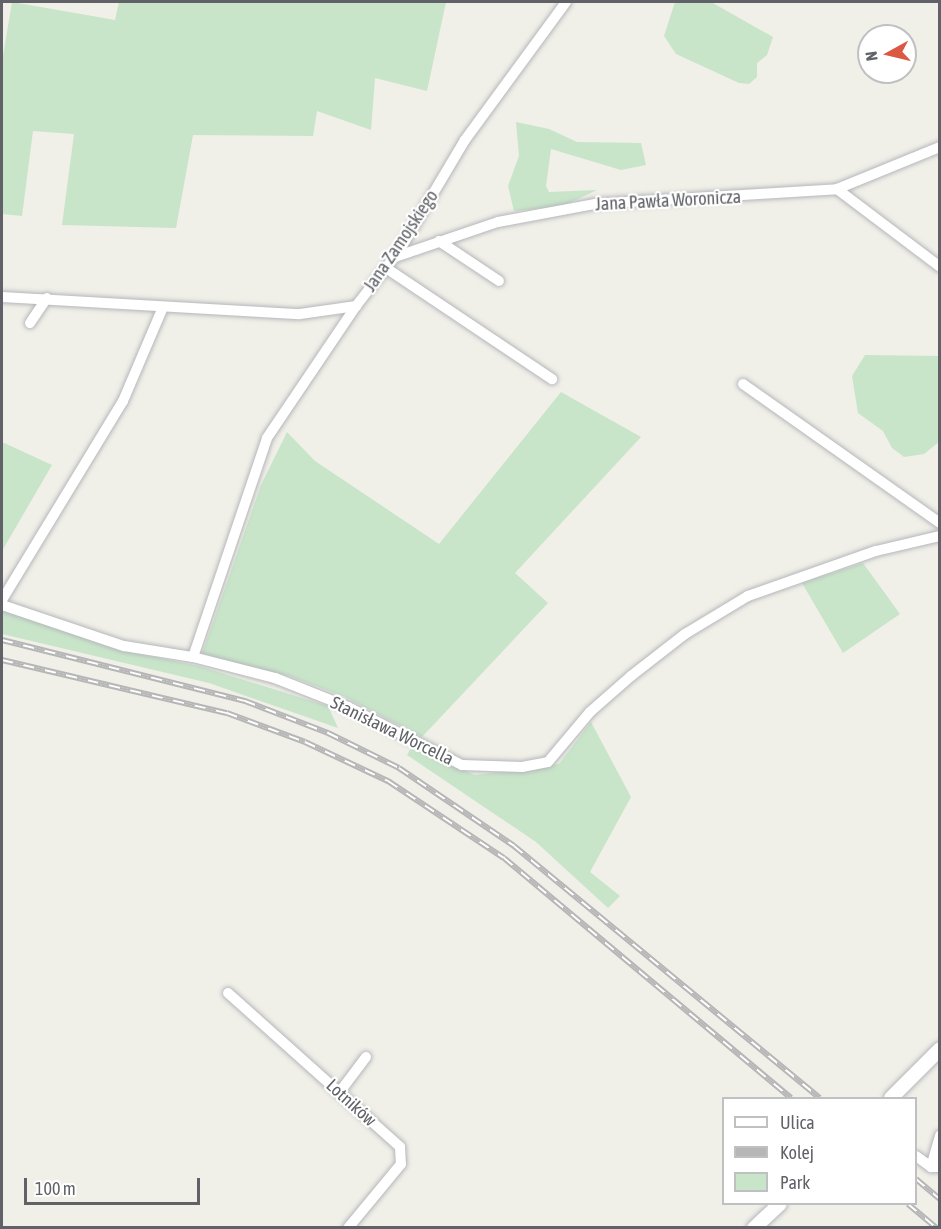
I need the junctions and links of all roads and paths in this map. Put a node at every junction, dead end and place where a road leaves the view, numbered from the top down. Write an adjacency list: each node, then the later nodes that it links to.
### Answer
1 (566, 2): 5 (street, Jana Zamojskiego)
2 (939, 147): 3 (street, Jana Pawła Woronicza)
3 (837, 189): 4 (street, Jana Pawła Woronicza); 6 (street)
4 (439, 241): 5 (street, Jana Pawła Woronicza); 8 (street)
5 (394, 257): 7 (street, Jana Zamojskiego)
6 (939, 267)
7 (386, 268): 11 (street, Jana Zamojskiego); 14 (street)
8 (499, 281)
9 (2, 297): 10 (street, Jana Zamojskiego)
10 (46, 298): 12 (street, Jana Zamojskiego); 13 (street)
11 (356, 306): 12 (street, Jana Zamojskiego); 20 (street)
12 (163, 307): 18 (street)
13 (30, 324)
14 (552, 379)
15 (743, 384): 16 (street)
16 (939, 523)
17 (939, 536): 20 (street, Stanisława Worcella)
18 (2, 600)
19 (2, 605): 20 (street, Stanisława Worcella)
20 (193, 657)
21 (228, 993): 24 (street, Lotników)
22 (939, 1049): 25 (street)
23 (366, 1057): 24 (street)
24 (339, 1093): 30 (street, Lotników)
25 (892, 1097)
26 (939, 1135): 28 (street)
27 (917, 1157): 28 (street)
28 (935, 1167)
29 (778, 1205): 31 (street)
30 (348, 1227)
31 (754, 1227)

